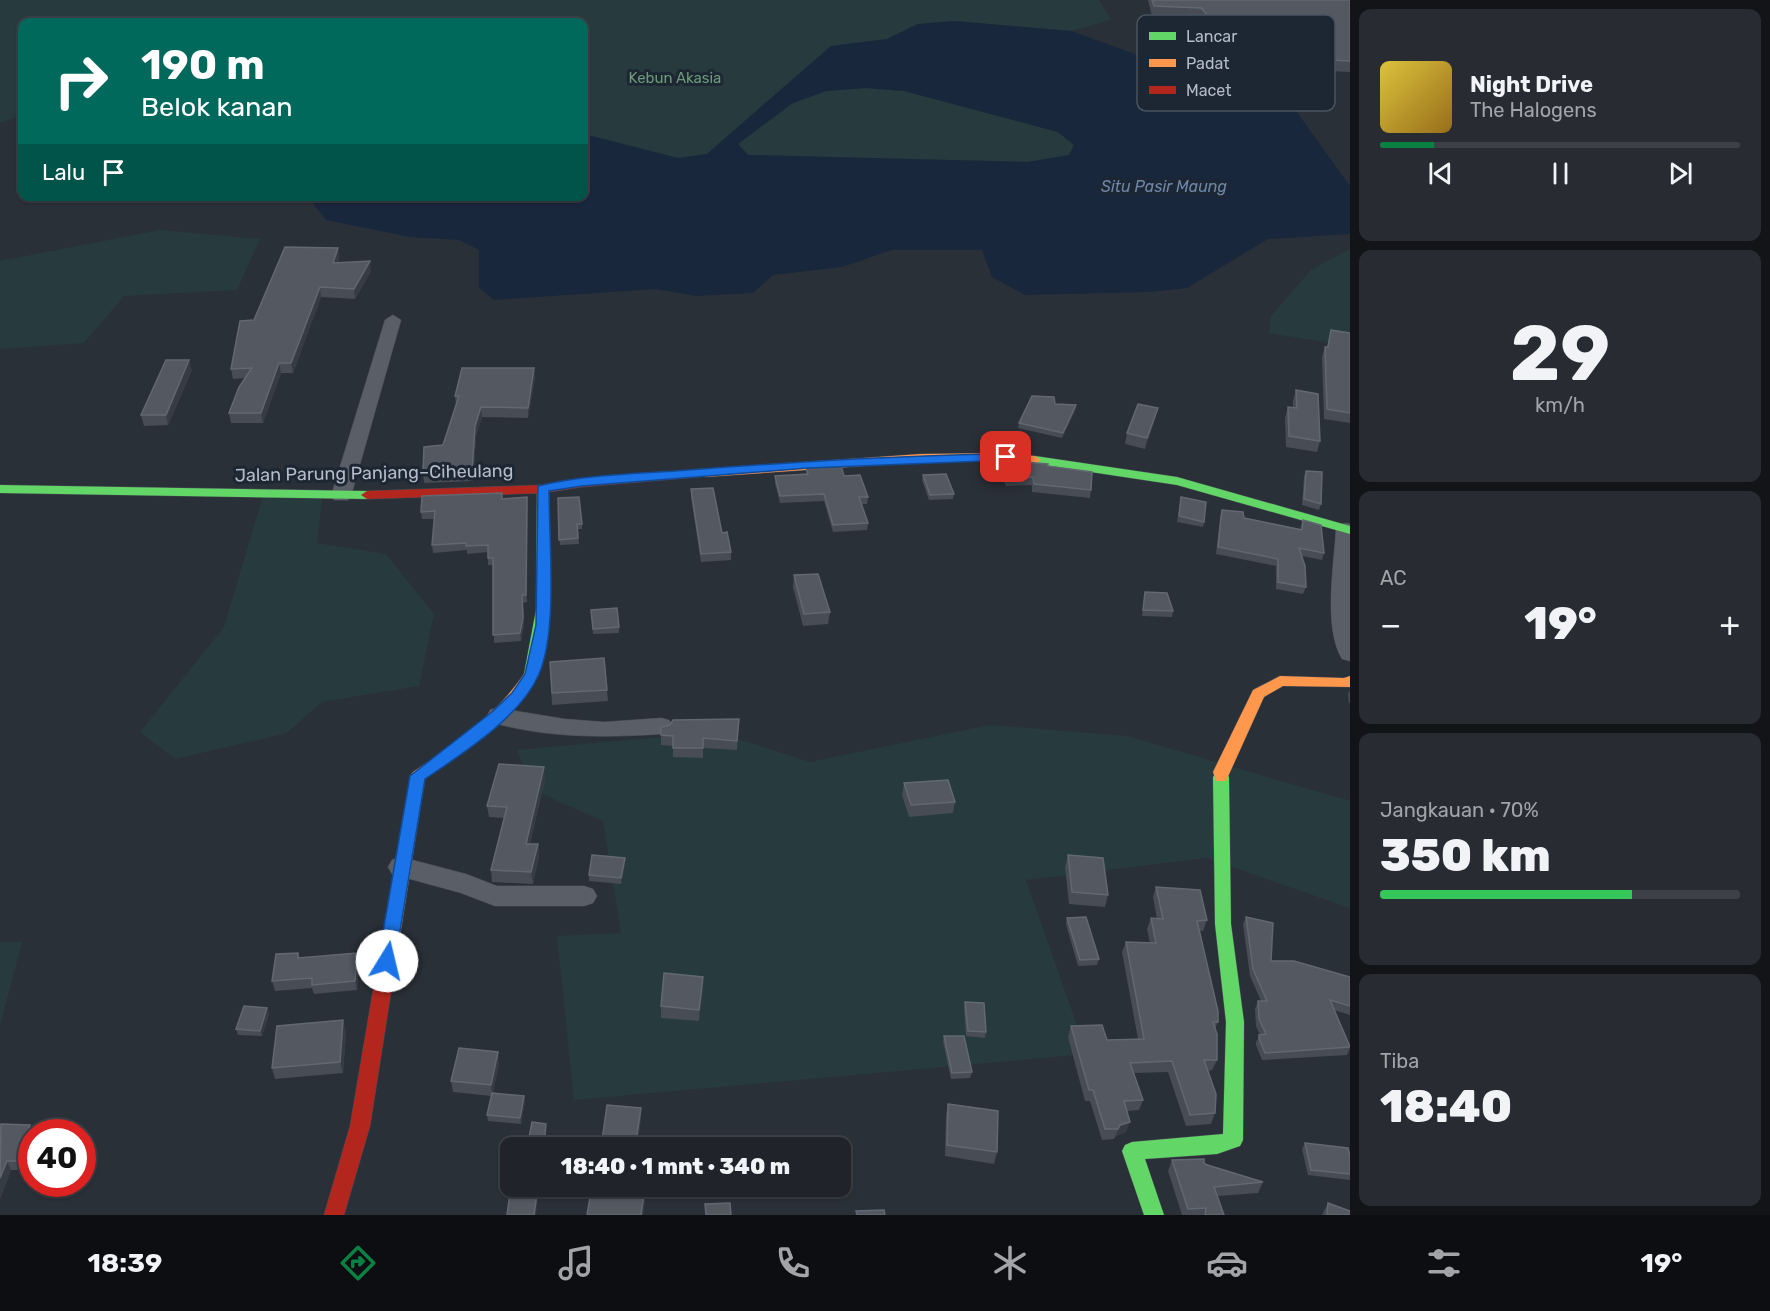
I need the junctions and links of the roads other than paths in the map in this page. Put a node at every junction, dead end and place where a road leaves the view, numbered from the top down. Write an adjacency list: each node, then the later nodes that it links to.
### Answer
1 (393, 320): 4 (street)
2 (0, 489): 4 (street, Jalan Parung Panjang–Ciheulang)
3 (543, 489): 4 (street, Jalan Parung Panjang–Ciheulang); 5 (street, Jalan Parung Panjang–Ciheulang); 8 (street)
4 (341, 496)
5 (1348, 530): 6 (street)
6 (1350, 654)
7 (1350, 681): 13 (street)
8 (498, 716): 9 (street); 10 (street)
9 (661, 726)
10 (402, 867): 11 (street); 12 (street)
11 (584, 896)
12 (334, 1215)
13 (1154, 1215)

